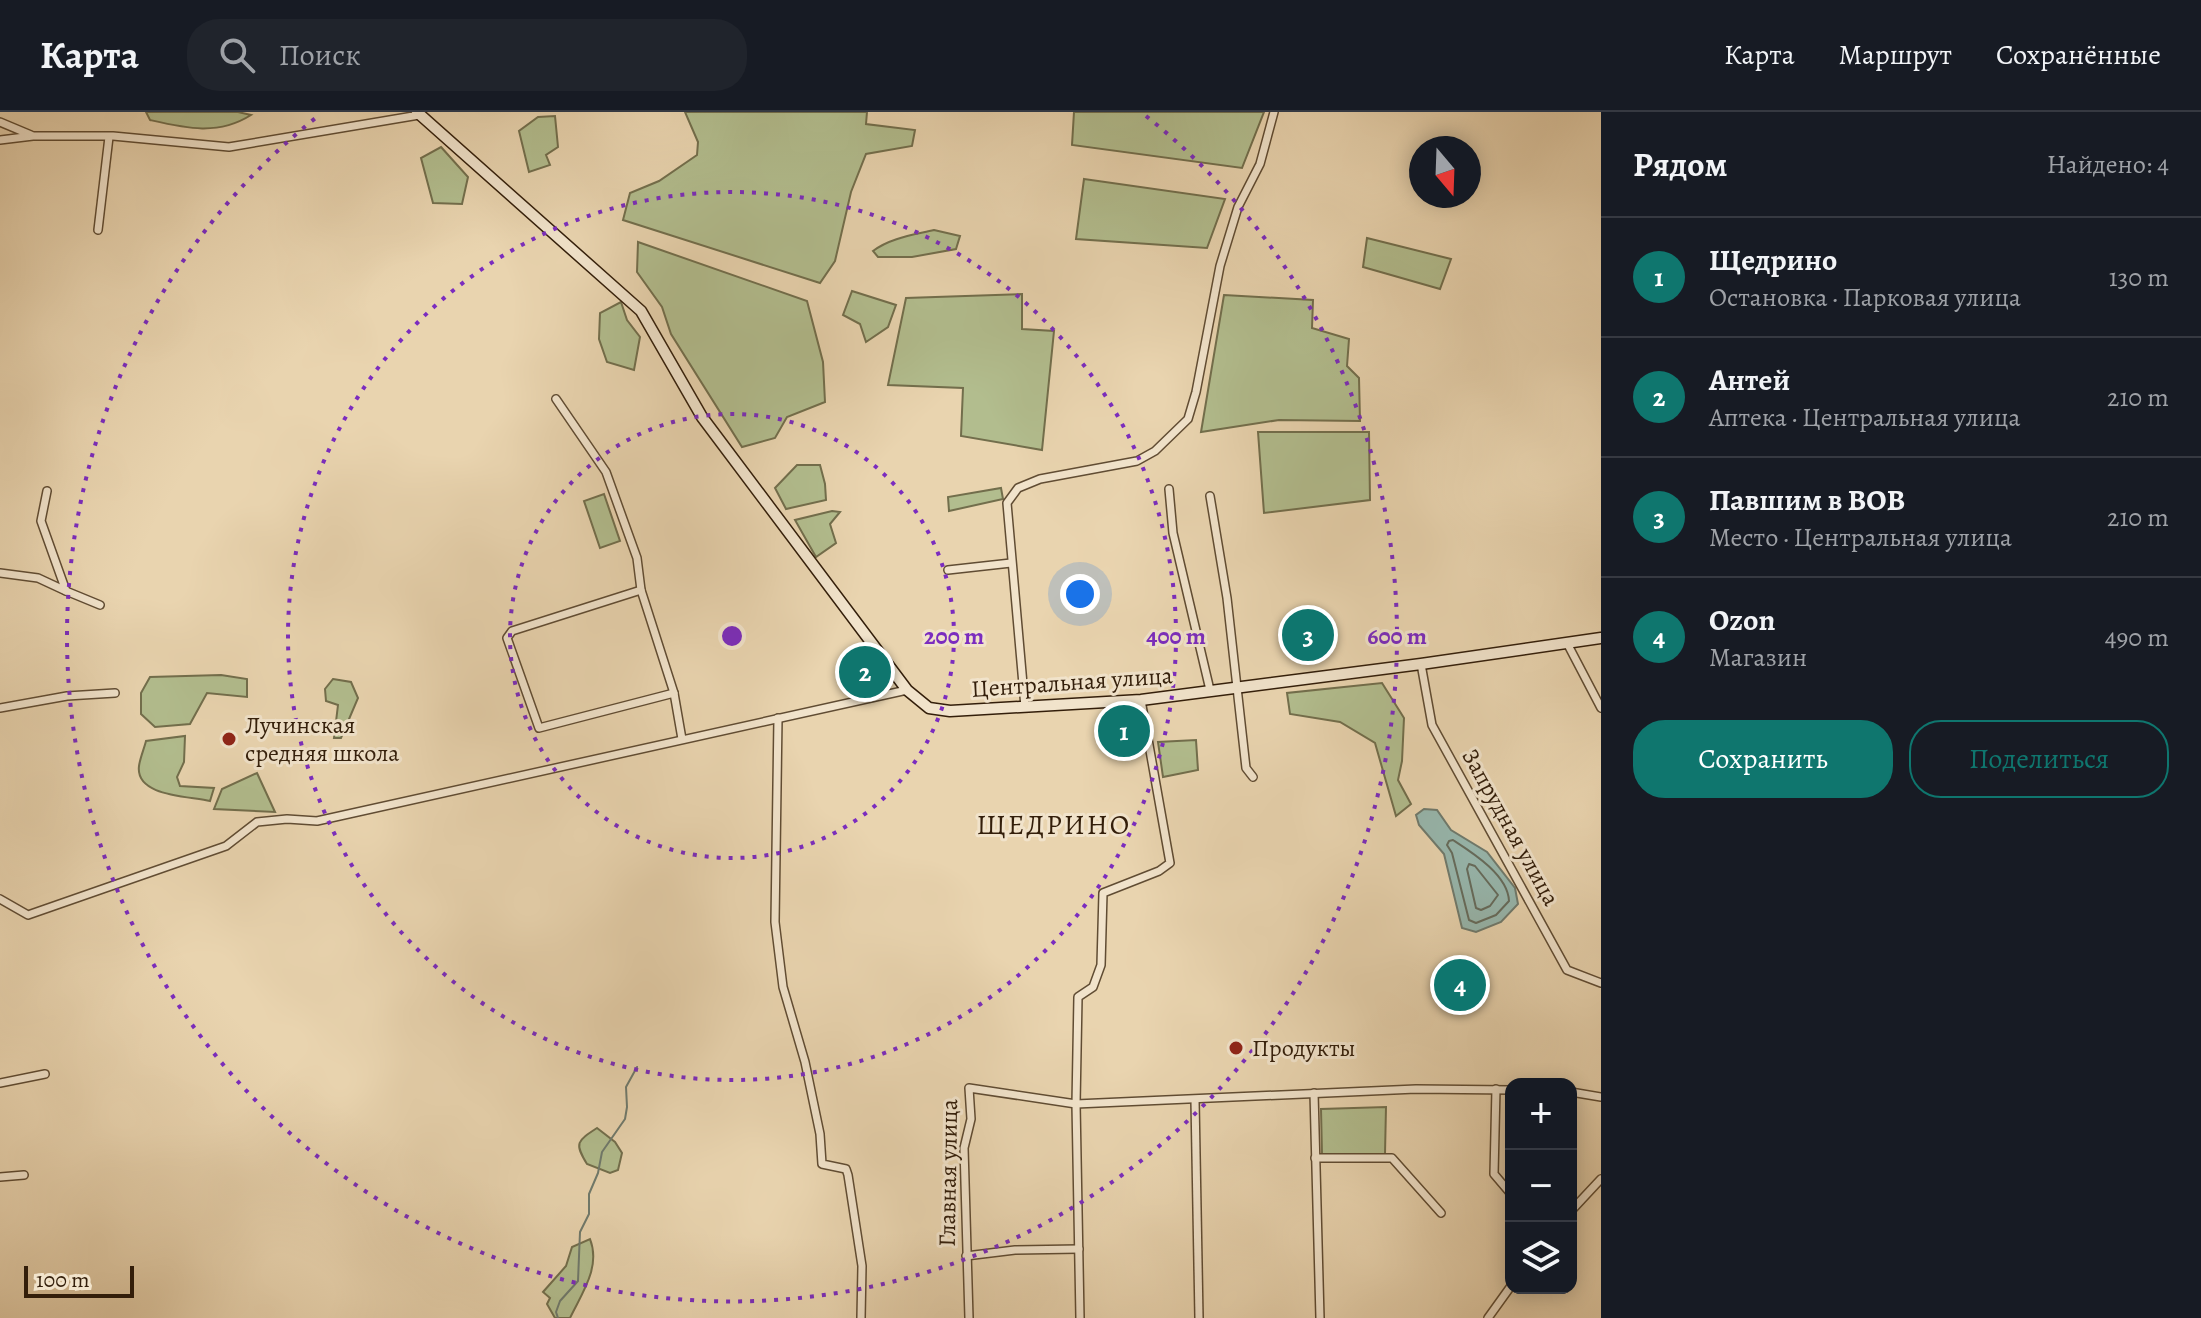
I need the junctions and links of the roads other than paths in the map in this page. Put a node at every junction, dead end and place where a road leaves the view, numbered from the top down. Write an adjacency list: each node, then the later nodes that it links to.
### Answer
1 (1274, 112): 12 (street)
2 (418, 113): 5 (street); 22 (street, Центральная улица)
3 (0, 122): 4 (street)
4 (33, 136): 5 (street); 6 (street)
5 (109, 137): 7 (street)
6 (0, 140)
7 (98, 230)
8 (556, 399): 15 (street)
9 (1169, 489): 23 (street)
10 (47, 491): 16 (street)
11 (1210, 496): 21 (street)
12 (1011, 563): 13 (street); 27 (street)
13 (948, 570)
14 (0, 573): 16 (street)
15 (641, 590): 25 (street); 25 (street)
16 (66, 591): 17 (street)
17 (100, 605)
18 (1601, 638): 19 (street, Центральная улица)
19 (1567, 643): 20 (street, Центральная улица); 29 (street)
20 (1421, 664): 21 (street, Центральная улица); 34 (street, Запрудная улица)
21 (1238, 686): 23 (street, Центральная улица); 32 (street)
22 (907, 690): 27 (street, Центральная улица); 30 (street)
23 (1210, 690): 26 (street, Центральная улица)
24 (115, 693): 28 (street)
25 (674, 693): 31 (street)
26 (1141, 700): 27 (street, Центральная улица); 43 (street)
27 (1025, 707)
28 (0, 708)
29 (1601, 708)
30 (778, 718): 31 (street); 54 (street)
31 (682, 739): 33 (street)
32 (1253, 777)
33 (0, 899)
34 (1601, 983)
35 (45, 1074): 36 (street)
36 (0, 1083)
37 (1496, 1089): 38 (street); 39 (street); 48 (street)
38 (1505, 1090)
39 (1314, 1093): 42 (street); 44 (street)
40 (1577, 1093): 41 (street)
41 (1601, 1097)
42 (1195, 1100): 43 (street); 57 (street)
43 (1076, 1104): 51 (street); 52 (street, Главная улица)
44 (1315, 1158): 50 (street); 58 (street)
45 (24, 1175): 46 (street)
46 (0, 1177)
47 (1601, 1179): 49 (street)
48 (1505, 1187)
49 (1577, 1205)
50 (1441, 1213)
51 (1079, 1249): 52 (street); 56 (street)
52 (966, 1256): 55 (street, Главная улица)
53 (1505, 1294): 59 (street)
54 (861, 1318)
55 (969, 1318)
56 (1080, 1318)
57 (1199, 1318)
58 (1320, 1318)
59 (1488, 1318)

